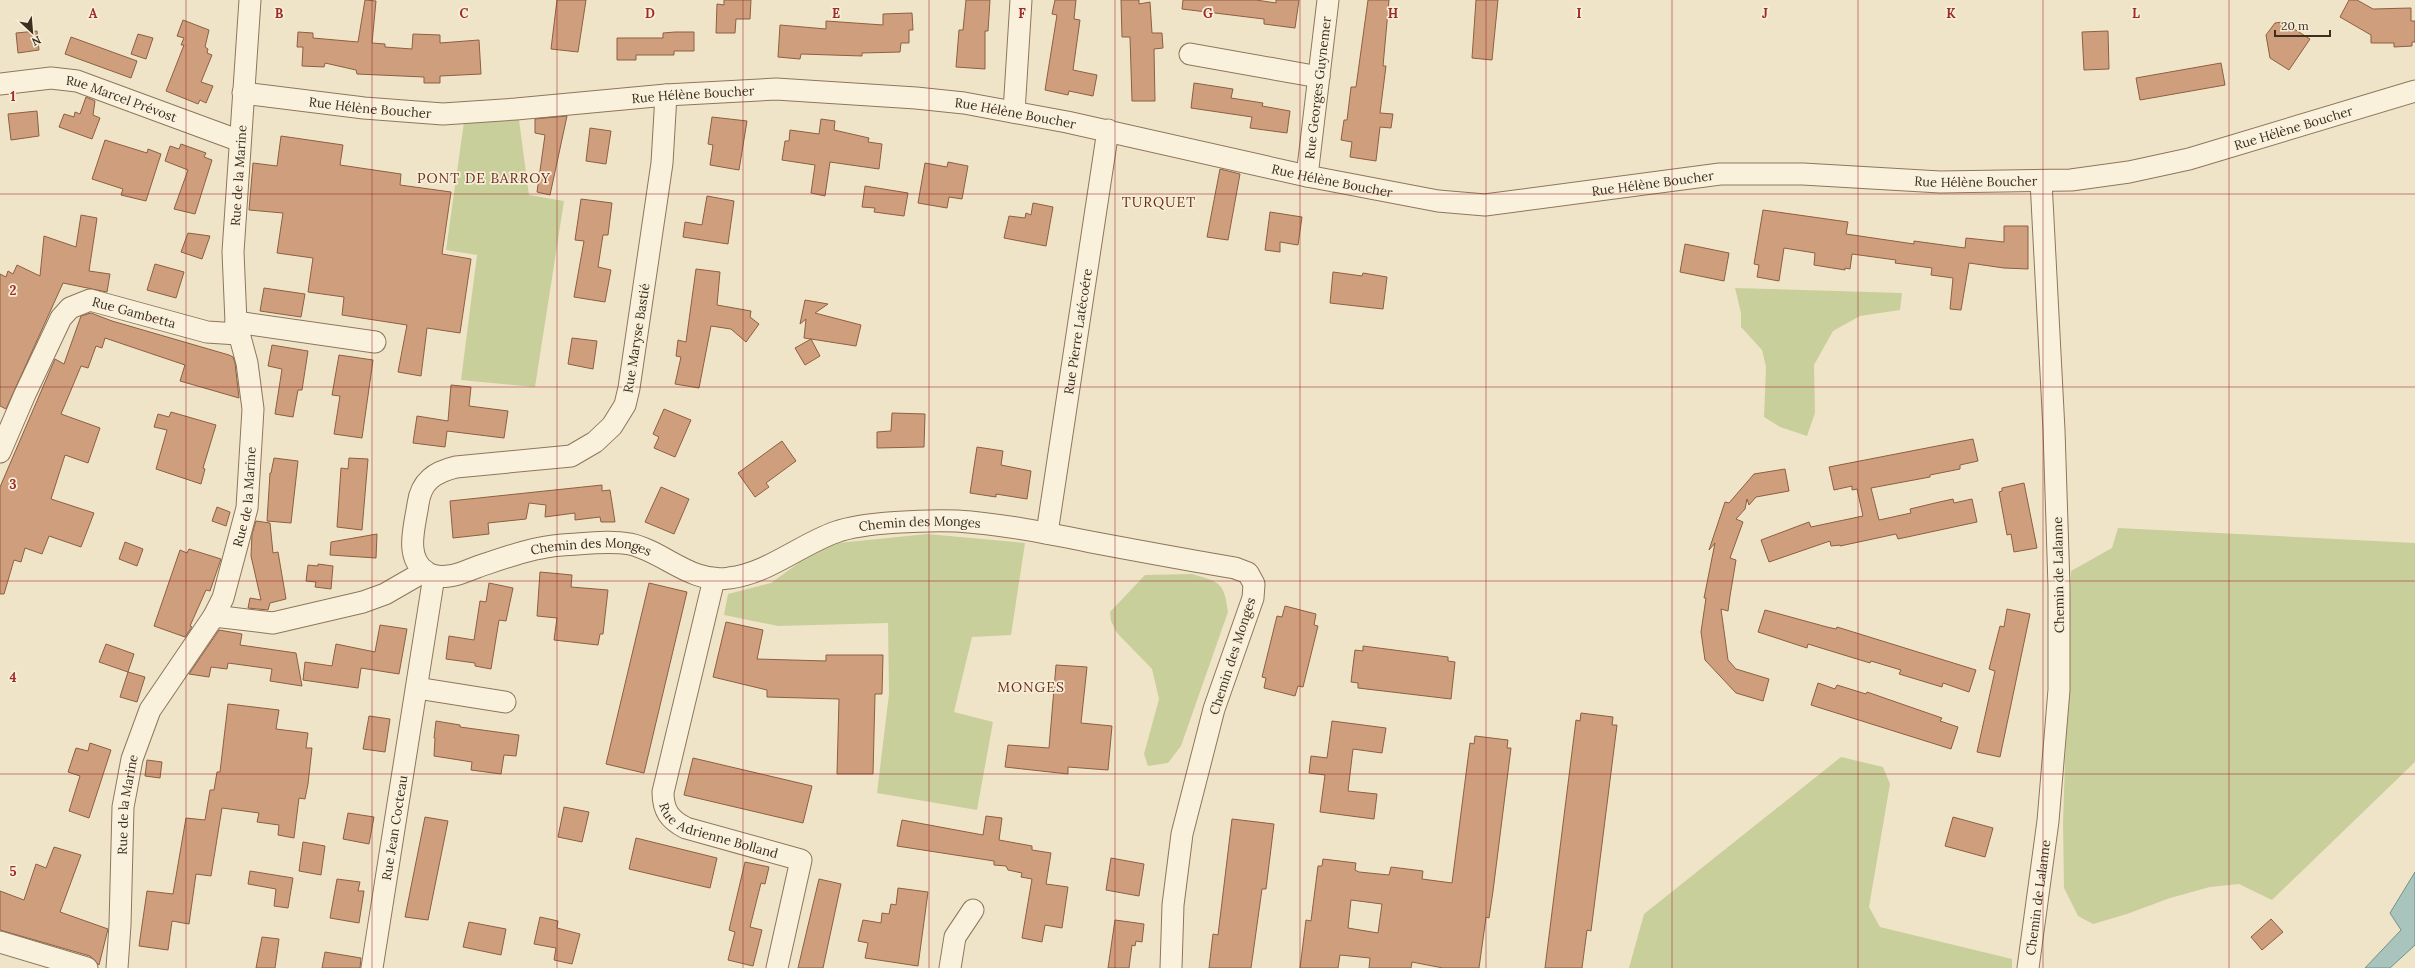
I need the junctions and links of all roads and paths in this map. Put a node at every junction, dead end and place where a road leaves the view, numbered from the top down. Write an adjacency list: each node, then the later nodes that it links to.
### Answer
1 (250, 0): 8 (street, Rue de la Marine)
2 (1021, 0): 10 (street)
3 (1328, 0): 5 (street, Rue Georges Guynemer)
4 (1190, 54): 5 (street)
5 (1319, 77): 13 (street, Rue Georges Guynemer)
6 (0, 84): 12 (street, Rue Marcel Prévost)
7 (2415, 91): 14 (street, Rue Hélène Boucher)
8 (243, 93): 9 (street, Rue Hélène Boucher); 12 (street, Rue de la Marine)
9 (666, 95): 10 (street, Rue Hélène Boucher); 19 (street, Rue Maryse Bastié)
10 (1014, 112): 11 (street, Rue Hélène Boucher)
11 (1108, 130): 13 (street, Rue Hélène Boucher); 18 (street, Rue Pierre Latécoére)
12 (240, 141): 15 (street, Rue de la Marine)
13 (1307, 176): 14 (street, Rue Hélène Boucher)
14 (2041, 181): 32 (street, Chemin de Lalanne)
15 (237, 328): 16 (street, Rue Gambetta); 17 (street, Rue Gambetta); 21 (street, Rue de la Marine)
16 (375, 342)
17 (0, 452)
18 (1047, 533): 20 (street, Chemin des Monges); 31 (street, Chemin des Monges)
19 (429, 574): 20 (street, Chemin des Monges); 21 (street, Chemin des Monges); 22 (street, Rue Jean Cocteau)
20 (714, 579): 29 (street, Rue Adrienne Bolland)
21 (214, 616): 27 (street, Rue de la Marine)
22 (417, 688): 23 (street); 28 (street, Rue Jean Cocteau)
23 (505, 702)
24 (973, 910): 30 (street)
25 (0, 942): 26 (street)
26 (87, 968)
27 (117, 968)
28 (372, 968)
29 (777, 968)
30 (950, 968)
31 (1171, 968)
32 (2028, 968)

